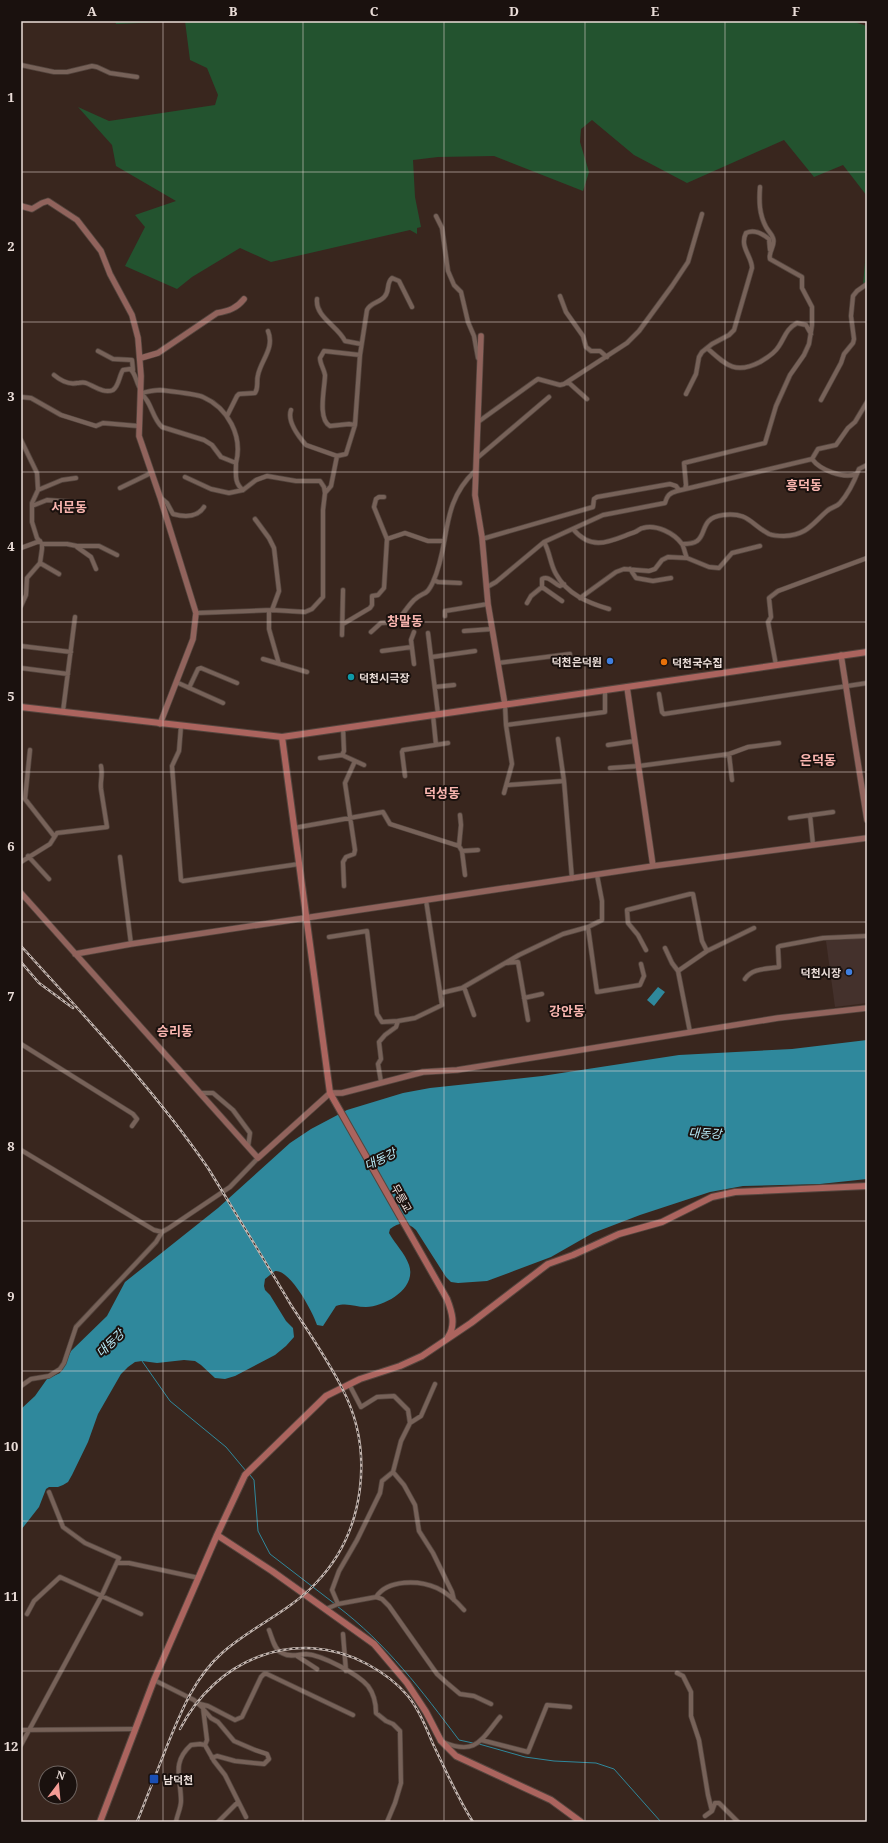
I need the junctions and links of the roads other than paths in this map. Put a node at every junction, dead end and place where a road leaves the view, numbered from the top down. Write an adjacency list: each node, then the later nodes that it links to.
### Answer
1 (21, 64): 2 (street)
2 (137, 77)
3 (760, 187): 7 (street)
4 (21, 206): 21 (main road)
5 (702, 214): 20 (street)
6 (436, 216): 22 (street)
7 (770, 251): 14 (street); 17 (street)
8 (867, 284): 31 (street)
9 (560, 296): 20 (street)
10 (244, 299): 21 (main road)
11 (317, 299): 16 (street)
12 (412, 307): 16 (street)
13 (268, 331): 34 (street)
14 (811, 334): 17 (street); 50 (street)
15 (482, 336): 22 (main road)
16 (362, 344): 19 (street)
17 (706, 348): 27 (street)
18 (98, 351): 23 (street)
19 (360, 355): 36 (street); 36 (street)
20 (607, 357): 25 (street)
21 (141, 358): 26 (main road)
22 (480, 368): 35 (main road)
23 (133, 370): 24 (street); 26 (street)
24 (54, 375)
25 (568, 382): 30 (street); 35 (street)
26 (141, 392): 34 (street); 37 (main road); 42 (street)
27 (686, 394)
28 (549, 397): 41 (street)
29 (21, 398): 37 (street)
30 (587, 399)
31 (820, 400)
32 (867, 402): 40 (street)
33 (291, 410): 39 (street)
34 (227, 416): 42 (street)
35 (478, 422): 41 (main road)
36 (355, 425): 39 (street)
37 (138, 426): 45 (main road)
38 (21, 440): 51 (street)
39 (337, 456): 54 (street)
40 (812, 458): 46 (street); 50 (street)
41 (476, 460): 44 (main road)
42 (236, 463): 52 (street)
43 (867, 465): 46 (street)
44 (475, 471): 63 (main road); 64 (street)
45 (151, 473): 49 (street); 55 (main road)
46 (857, 474): 67 (street)
47 (185, 477): 52 (street)
48 (76, 478): 51 (street)
49 (120, 488)
50 (685, 489): 53 (street)
51 (38, 490): 58 (street)
52 (243, 490): 54 (street)
53 (679, 490): 61 (street); 63 (street)
54 (325, 493): 91 (street)
55 (160, 497): 59 (street); 92 (main road)
56 (384, 497): 62 (street)
57 (75, 502): 58 (street)
58 (32, 506): 65 (street)
59 (204, 507)
60 (255, 519): 91 (street)
61 (573, 529): 66 (street); 67 (street)
62 (387, 539): 64 (street); 95 (street)
63 (482, 539): 82 (main road)
64 (444, 541): 79 (street)
65 (41, 542): 68 (street); 70 (street); 74 (street)
66 (544, 542): 81 (street); 82 (street)
67 (682, 544): 72 (street)
68 (77, 546): 71 (street); 76 (street)
69 (760, 546): 72 (street)
70 (21, 548)
71 (116, 555)
72 (687, 558): 75 (street)
73 (867, 558): 115 (street)
74 (40, 563): 77 (street); 89 (street)
75 (630, 568): 78 (street); 85 (street)
76 (96, 569)
77 (59, 574)
78 (671, 578)
79 (434, 580): 80 (street); 98 (street)
80 (460, 583)
81 (564, 584): 83 (street); 85 (street)
82 (487, 587): 88 (main road)
83 (542, 587): 86 (street); 87 (street)
84 (343, 590): 95 (street)
85 (580, 598): 90 (street)
86 (562, 602)
87 (527, 603)
88 (488, 604): 93 (street); 96 (main road)
89 (21, 606)
90 (609, 608)
91 (270, 610): 92 (street); 113 (street)
92 (196, 614): 119 (main road)
93 (445, 616)
94 (75, 617): 106 (street)
95 (343, 624): 101 (street)
96 (492, 629): 97 (street); 112 (main road)
97 (464, 631)
98 (370, 632)
99 (414, 632): 103 (street)
100 (428, 633): 110 (street)
101 (342, 635)
102 (21, 646): 106 (street)
103 (412, 647): 104 (street); 114 (street)
104 (382, 651)
105 (476, 651): 110 (street)
106 (71, 652): 118 (street)
107 (867, 652): 109 (main road)
108 (570, 654): 112 (street)
109 (841, 655): 115 (main road); 125 (main road)
110 (432, 657): 123 (street)
111 (263, 659): 113 (street)
112 (498, 663): 130 (main road)
113 (279, 664): 117 (street)
114 (414, 664)
115 (776, 665): 124 (main road)
116 (21, 668): 118 (street)
117 (307, 672)
118 (68, 674): 132 (street)
119 (176, 682): 126 (street); 134 (main road)
120 (237, 683): 126 (street)
121 (867, 683): 125 (street)
122 (454, 685): 123 (street)
123 (435, 687): 133 (street)
124 (628, 687): 127 (main road); 140 (main road)
125 (846, 687): 128 (street); 164 (main road)
126 (190, 688): 129 (street)
127 (605, 690): 130 (main road); 135 (street)
128 (659, 694)
129 (222, 703)
130 (505, 705): 133 (main road); 135 (street)
131 (21, 706): 132 (main road)
132 (63, 712): 134 (main road)
133 (436, 715): 137 (main road); 143 (street)
134 (160, 724): 136 (main road)
135 (506, 725): 157 (street)
136 (181, 726): 138 (main road); 175 (street)
137 (343, 728): 138 (main road); 147 (street)
138 (282, 737): 165 (main road)
139 (558, 739): 156 (street)
140 (635, 741): 144 (street); 152 (main road)
141 (779, 743): 146 (street)
142 (448, 744): 143 (street)
143 (436, 745): 154 (street)
144 (608, 745)
145 (30, 750): 166 (street)
146 (729, 754): 152 (street); 155 (street)
147 (342, 755): 148 (street); 149 (street)
148 (320, 758)
149 (355, 761): 150 (street); 162 (street)
150 (364, 765)
151 (101, 766): 166 (street)
152 (639, 766): 153 (street); 176 (main road)
153 (610, 768)
154 (405, 776)
155 (732, 780)
156 (564, 781): 157 (street); 180 (street)
157 (508, 785): 158 (street)
158 (504, 793)
159 (833, 812): 161 (street)
160 (460, 815): 169 (street)
161 (810, 815): 163 (street); 168 (street)
162 (350, 817): 165 (street); 169 (street); 181 (street)
163 (790, 818)
164 (867, 820)
165 (294, 828): 175 (main road)
166 (54, 836): 172 (street)
167 (867, 838): 168 (main road)
168 (813, 845): 176 (main road)
169 (459, 846): 171 (street)
170 (478, 850): 171 (street)
171 (462, 851): 177 (street)
172 (28, 856): 174 (street); 179 (street)
173 (120, 857): 189 (street)
174 (21, 862)
175 (299, 864): 184 (main road)
176 (653, 866): 178 (main road)
177 (465, 875)
178 (597, 875): 180 (main road); 185 (street)
179 (48, 879)
180 (572, 879): 183 (main road)
181 (344, 886)
182 (21, 893): 193 (main road)
183 (426, 900): 184 (main road); 199 (street)
184 (307, 918): 189 (main road); 209 (main road)
185 (588, 926): 194 (street); 195 (street)
186 (754, 928): 192 (street)
187 (329, 936): 205 (street)
188 (867, 936): 197 (street)
189 (131, 944): 193 (main road)
190 (665, 948): 196 (street)
191 (646, 950): 192 (street)
192 (707, 951): 196 (street)
193 (75, 954): 210 (main road)
194 (504, 964): 198 (street); 201 (street)
195 (641, 964)
196 (678, 971): 206 (street)
197 (746, 979)
198 (464, 987): 199 (street); 203 (street)
199 (440, 993): 205 (street)
200 (542, 994): 201 (street)
201 (524, 998): 204 (street)
202 (867, 1008): 206 (main road)
203 (474, 1015)
204 (528, 1020)
205 (398, 1021): 208 (street)
206 (690, 1032): 208 (main road)
207 (21, 1044): 211 (street)
208 (381, 1082): 209 (main road)
209 (330, 1093): 214 (main road); 217 (main road, 무릉교)
210 (200, 1094): 212 (main road); 212 (street)
211 (132, 1126)
212 (248, 1147): 214 (main road)
213 (21, 1150): 216 (street)
214 (258, 1158): 216 (street)
215 (867, 1186): 217 (main road)
216 (162, 1232): 220 (street)
217 (447, 1338): 218 (main road)
218 (350, 1384): 221 (street); 224 (main road)
219 (435, 1384): 221 (street)
220 (21, 1386)
221 (410, 1423): 222 (street)
222 (393, 1472): 229 (street); 230 (street)
223 (49, 1492): 225 (street)
224 (217, 1535): 226 (main road); 231 (main road)
225 (118, 1563): 226 (street); 227 (street)
226 (199, 1578): 241 (main road)
227 (101, 1597): 233 (street); 234 (street); 249 (street)
228 (376, 1597): 229 (street); 230 (street); 242 (street)
229 (454, 1600): 232 (street)
230 (338, 1604): 231 (street)
231 (328, 1608): 251 (main road)
232 (464, 1610)
233 (27, 1614)
234 (141, 1614)
235 (269, 1630): 237 (street)
236 (343, 1634): 239 (street)
237 (297, 1656): 238 (street); 239 (street)
238 (317, 1669)
239 (346, 1671): 262 (street)
240 (677, 1672): 256 (street)
241 (154, 1680): 243 (street); 247 (main road)
242 (491, 1704)
243 (202, 1706): 245 (street); 253 (street); 254 (street)
244 (570, 1707): 250 (street)
245 (353, 1715)
246 (500, 1717): 250 (street)
247 (134, 1729): 249 (street); 259 (main road)
248 (21, 1730): 249 (street)
249 (30, 1730): 252 (street)
250 (481, 1740): 251 (street)
251 (441, 1741): 263 (main road)
252 (21, 1745)
253 (206, 1745): 254 (street); 260 (street)
254 (212, 1758): 255 (street)
255 (238, 1802): 258 (street); 261 (street)
256 (712, 1811): 257 (street); 264 (street)
257 (705, 1816)
258 (246, 1817)
259 (100, 1822)
260 (176, 1822)
261 (218, 1822)
262 (386, 1822)
263 (581, 1822)
264 (738, 1822)

